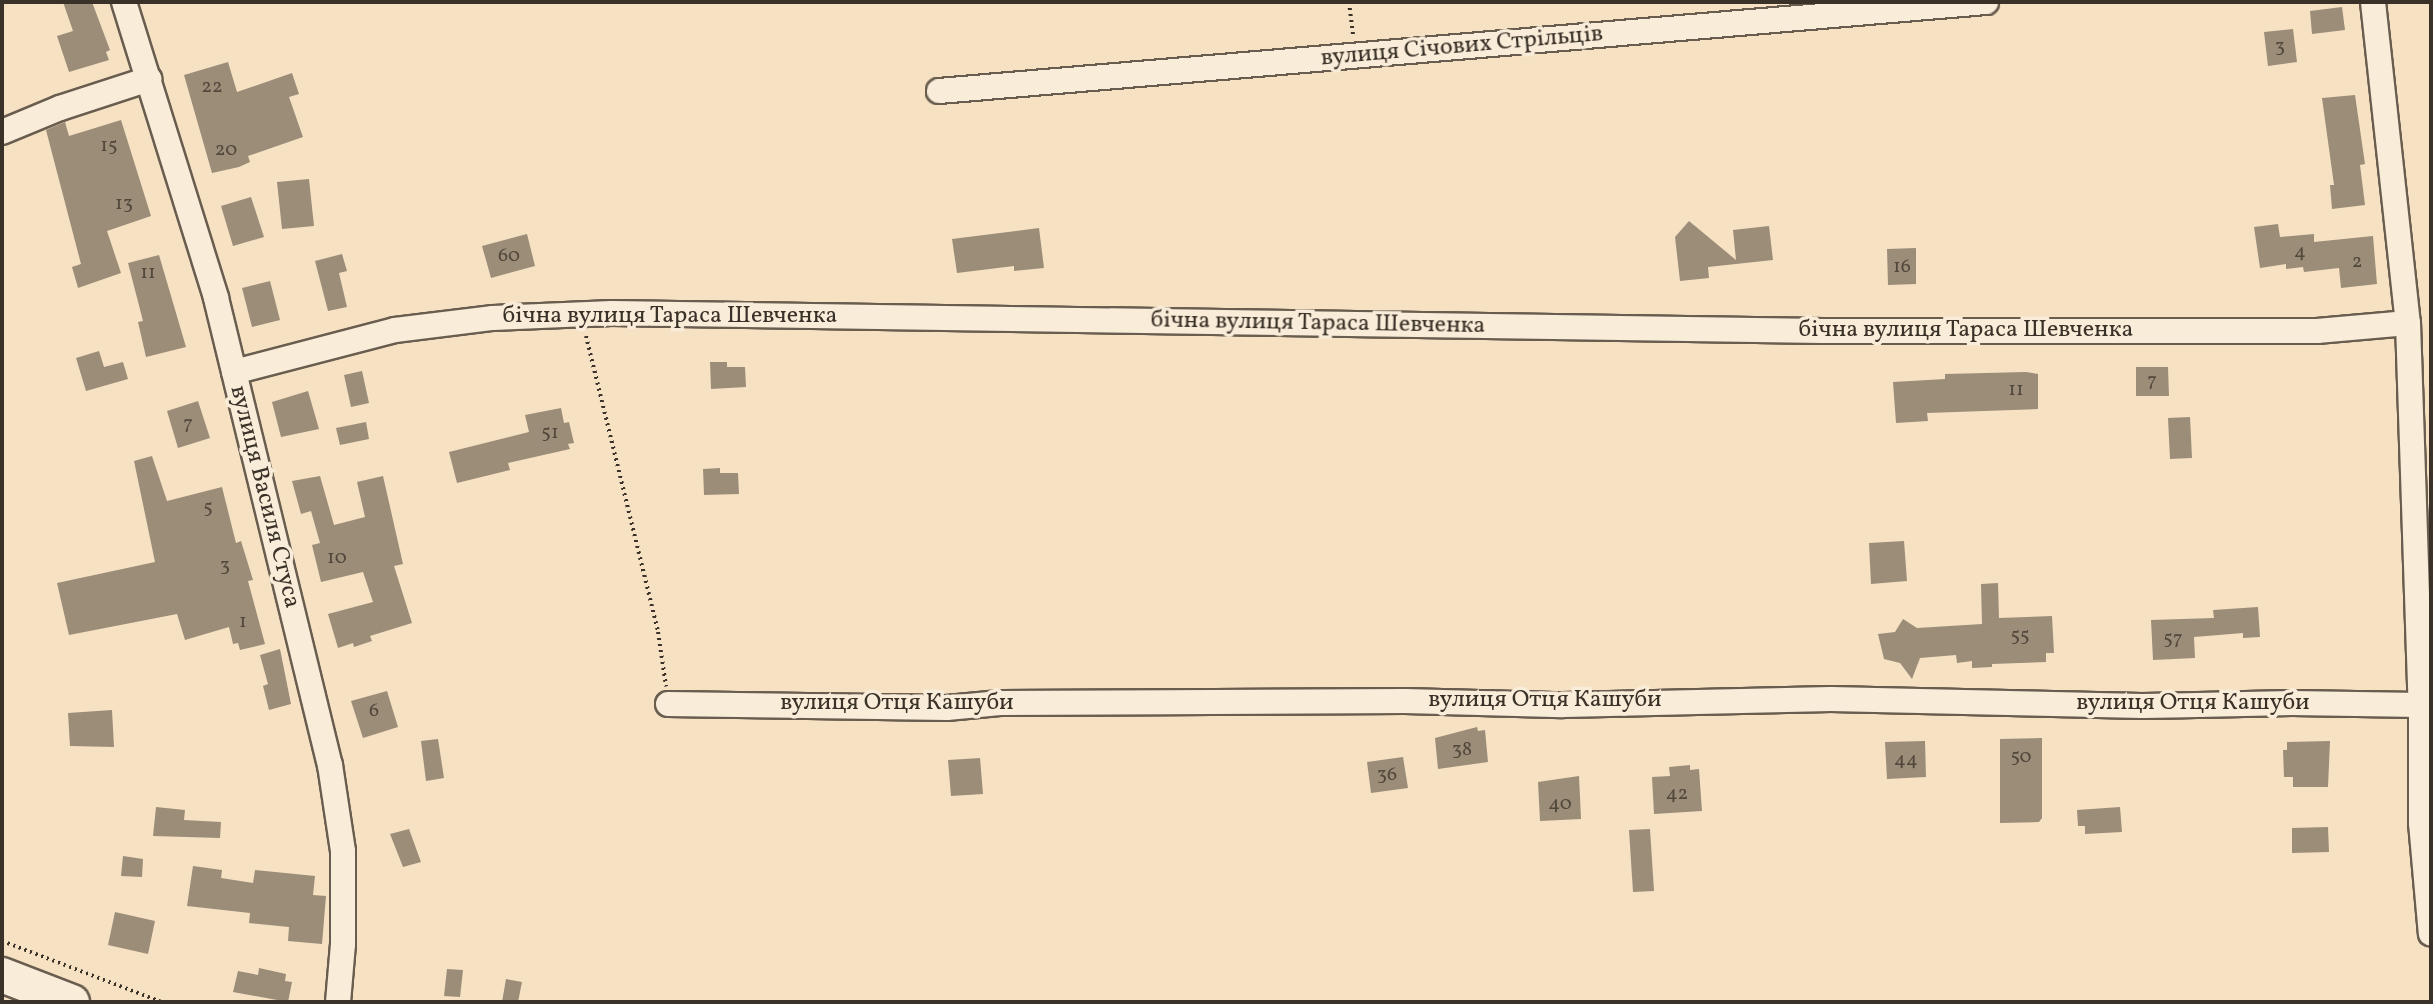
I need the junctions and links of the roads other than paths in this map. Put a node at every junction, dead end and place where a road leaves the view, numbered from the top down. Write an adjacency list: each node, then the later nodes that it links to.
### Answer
1 (124, 2): 4 (street, вулиця Василя Стуса)
2 (1986, 2): 5 (street, вулиця Січових Стрільців)
3 (2373, 2): 7 (street)
4 (149, 79): 6 (street); 8 (street, вулиця Василя Стуса)
5 (939, 91)
6 (2, 132)
7 (2408, 323): 8 (street, бічна вулиця Тараса Шевченка); 9 (street)
8 (234, 372): 15 (street, вулиця Василя Стуса)
9 (2421, 414): 11 (street)
10 (668, 704): 11 (street, вулиця Отця Кашуби)
11 (2421, 705): 12 (street)
12 (2430, 917)
13 (10, 985): 14 (street)
14 (72, 1002)
15 (338, 1002)

